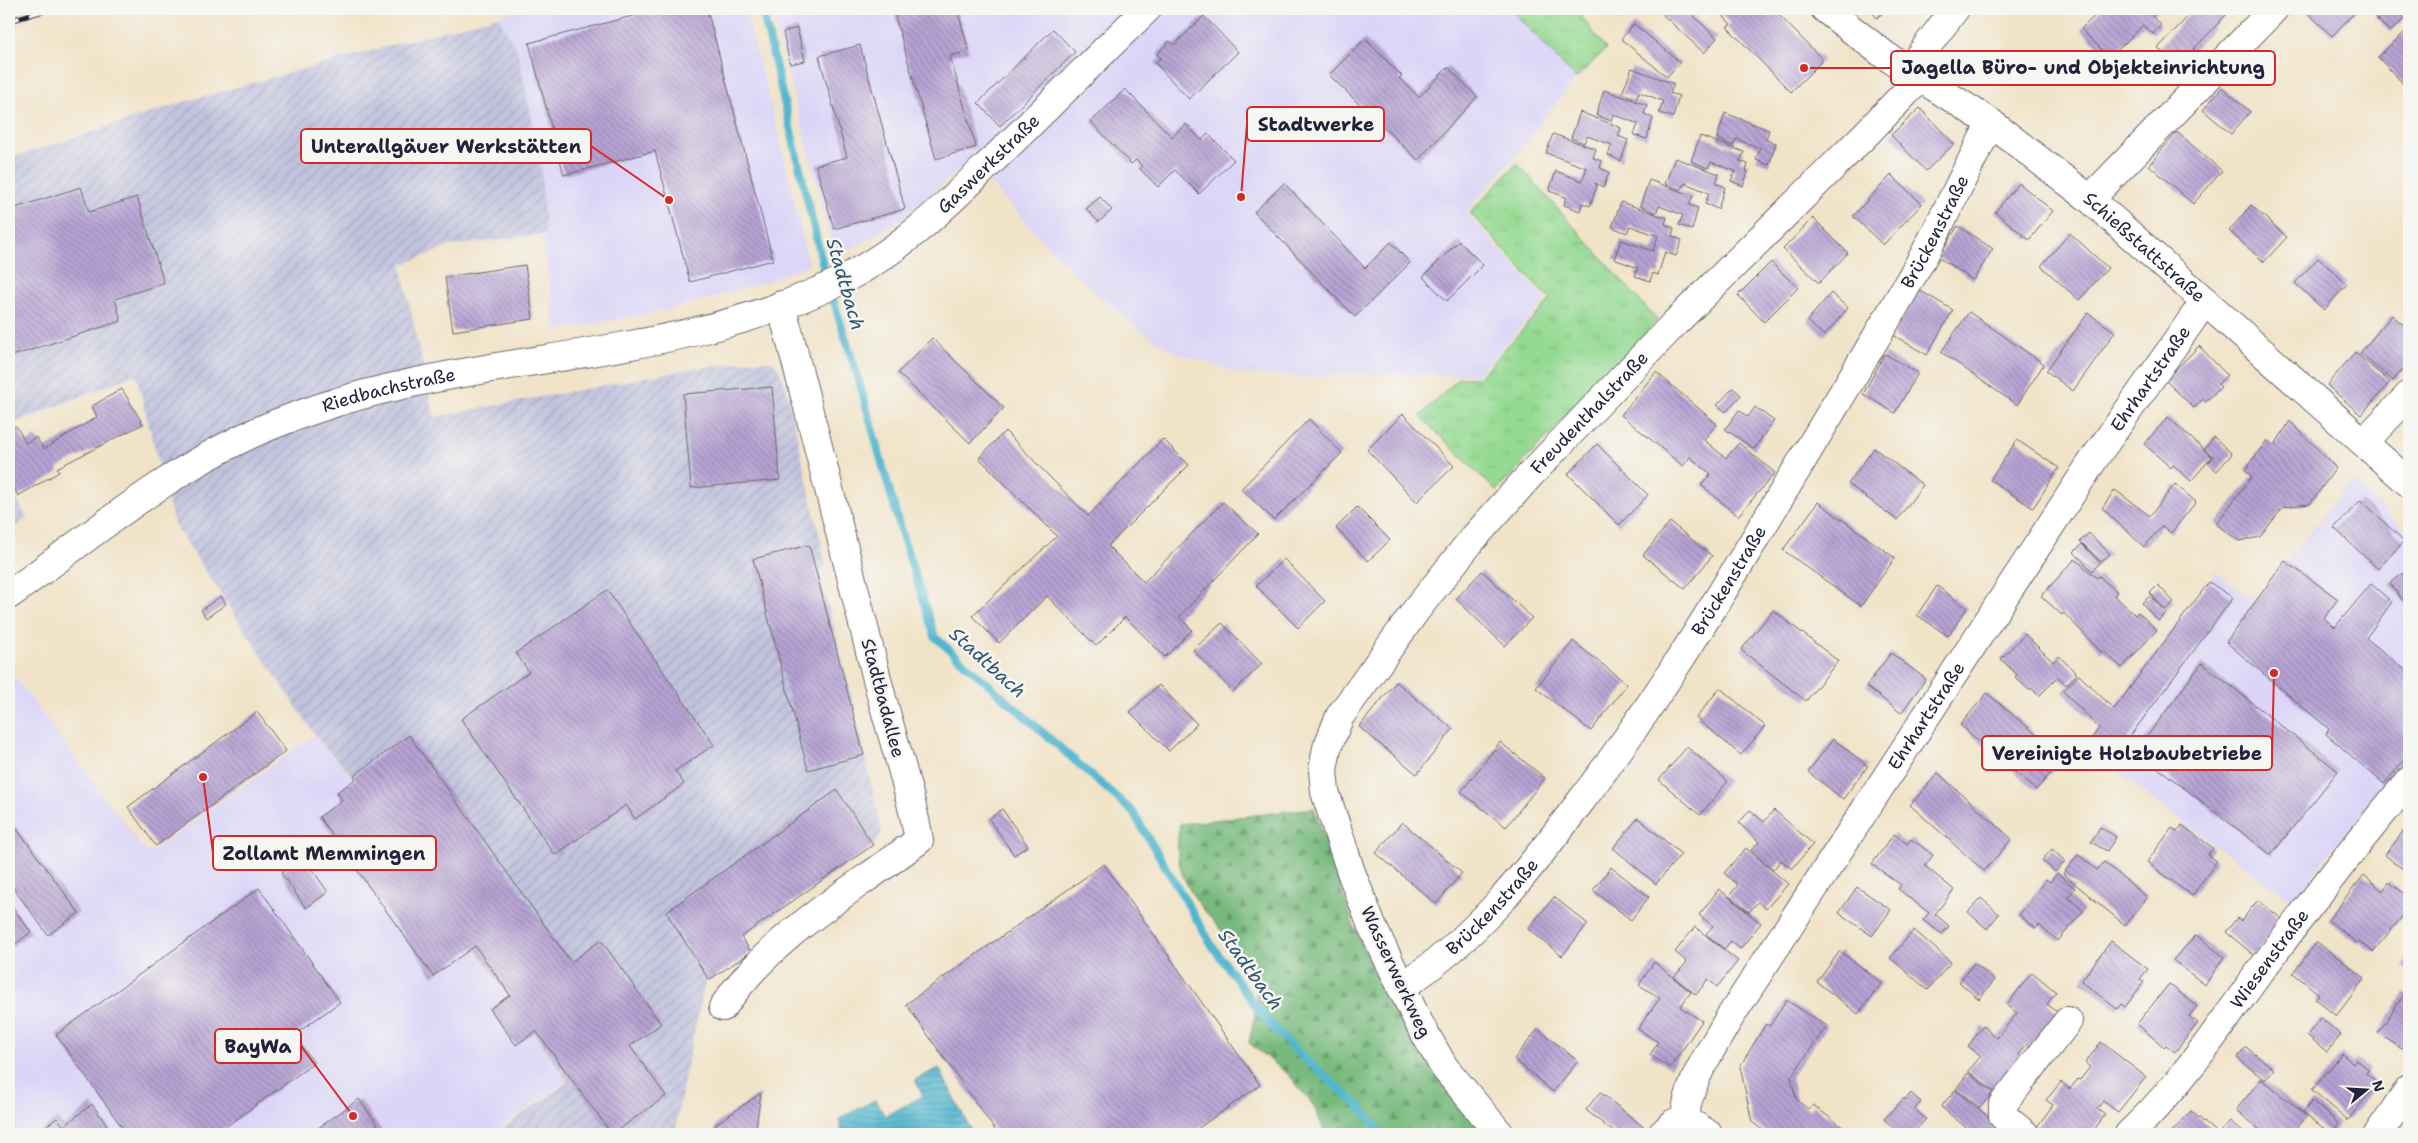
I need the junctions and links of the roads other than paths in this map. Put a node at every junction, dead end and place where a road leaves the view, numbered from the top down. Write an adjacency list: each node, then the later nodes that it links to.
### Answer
1 (1147, 9): 8 (street, Gaswerkstraße)
2 (1825, 9): 5 (street, Schießstattstraße)
3 (1955, 9): 5 (street, Freudenthalstraße)
4 (2274, 9): 7 (street)
5 (1914, 74): 6 (street, Schießstattstraße); 16 (street, Freudenthalstraße)
6 (1991, 122): 7 (street, Schießstattstraße); 17 (street, Brückenstraße)
7 (2090, 198): 9 (street, Schießstattstraße)
8 (812, 293): 10 (street, Riedbachstraße)
9 (2205, 301): 12 (street, Schießstattstraße); 21 (street, Ehrhartstraße)
10 (781, 305): 14 (street, Riedbachstraße); 18 (street, Stadtbadallee)
11 (2409, 396): 12 (street)
12 (2364, 442): 13 (street, Schießstattstraße)
13 (2409, 484)
14 (9, 595)
15 (2409, 781): 26 (street, Wiesenstraße)
16 (1325, 792): 17 (street, Wasserwerkweg)
17 (1401, 987): 22 (street, Wasserwerkweg)
18 (723, 1007)
19 (2068, 1021): 25 (street)
20 (2409, 1089): 27 (street)
21 (1685, 1119): 23 (street); 24 (street)
22 (1500, 1134)
23 (1662, 1134)
24 (1708, 1134)
25 (2025, 1134)
26 (2129, 1134)
27 (2378, 1134)

